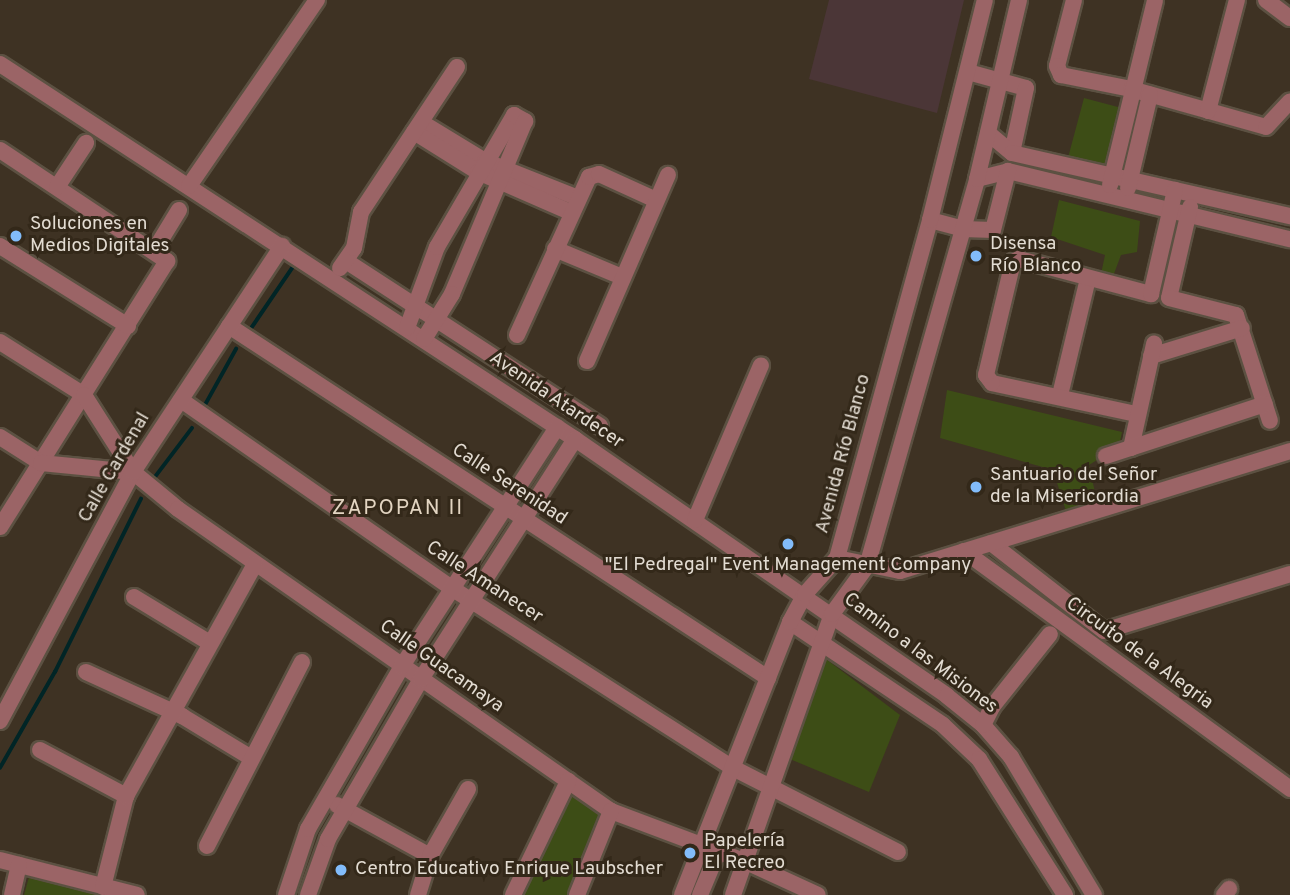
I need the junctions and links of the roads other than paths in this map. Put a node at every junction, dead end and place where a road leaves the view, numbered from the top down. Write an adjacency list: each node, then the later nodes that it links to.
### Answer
1 (317, 0): 29 (street)
2 (985, 0): 11 (street, Avenida Río Blanco)
3 (1019, 0): 12 (street)
4 (1074, 0): 13 (street)
5 (1155, 0): 13 (street)
6 (1237, 0): 16 (street)
7 (1266, 0): 8 (street)
8 (1290, 18)
9 (0, 64): 29 (street, Avenida Atardecer)
10 (457, 67): 17 (street)
11 (968, 72): 12 (street); 42 (street, Avenida Río Blanco)
12 (1000, 80): 18 (street); 21 (street)
13 (1131, 89): 14 (street); 26 (street)
14 (1150, 95): 16 (street); 28 (street)
15 (1290, 101): 16 (street)
16 (1208, 111)
17 (418, 127): 22 (street); 50 (street)
18 (988, 133): 21 (street); 27 (street)
19 (86, 143): 30 (street)
20 (0, 150): 30 (street)
21 (1012, 153): 26 (street)
22 (482, 167): 25 (street); 25 (street); 54 (street)
23 (1007, 171): 27 (street); 33 (street); 43 (street)
24 (668, 175): 34 (street)
25 (502, 176): 36 (street); 55 (street)
26 (1111, 176): 28 (street); 33 (street)
27 (977, 178): 43 (street)
28 (1130, 180): 31 (street); 35 (street)
29 (189, 186): 47 (street, Avenida Atardecer)
30 (57, 187): 49 (street)
31 (1175, 190): 32 (street); 39 (street)
32 (1193, 194): 38 (street); 41 (street)
33 (1107, 196): 35 (street)
34 (656, 200): 36 (street); 51 (street)
35 (1126, 201): 39 (street)
36 (573, 205): 48 (street)
37 (179, 210): 49 (street)
38 (1270, 211): 40 (street); 44 (street)
39 (1170, 212): 41 (street); 52 (street)
40 (1290, 216)
41 (1187, 217): 44 (street); 59 (street)
42 (930, 219): 43 (street); 86 (street, Avenida Río Blanco)
43 (962, 229): 88 (street)
44 (1264, 233): 45 (street)
45 (1290, 239)
46 (0, 246): 56 (street)
47 (282, 246): 53 (street, Avenida Atardecer); 57 (street, Calle Cardenal)
48 (555, 248): 51 (street); 60 (street)
49 (154, 251): 56 (street)
50 (346, 261): 53 (street); 54 (street)
51 (622, 277): 63 (street)
52 (1088, 278): 65 (street); 65 (street)
53 (332, 279): 58 (street, Avenida Atardecer)
54 (416, 307): 55 (street); 58 (street)
55 (437, 319): 61 (street); 71 (street)
56 (128, 326): 66 (street)
57 (229, 326): 67 (street, Calle Cardenal); 80 (street, Calle Serenidad)
58 (407, 328): 61 (street, Avenida Atardecer)
59 (1242, 328): 68 (street); 69 (street)
60 (517, 335)
61 (424, 339): 72 (street, Avenida Atardecer)
62 (0, 342): 66 (street)
63 (587, 361)
64 (761, 365): 82 (street)
65 (1060, 395): 69 (street)
66 (83, 396): 78 (street); 79 (street, Calle Guacamaya)
67 (181, 400): 79 (street, Calle Cardenal); 90 (street, Calle Amanecer)
68 (1265, 404): 70 (street); 75 (street)
69 (1136, 414): 75 (street)
70 (1270, 421)
71 (600, 426)
72 (557, 427): 74 (street, Avenida Atardecer); 80 (street)
73 (0, 437): 78 (street)
74 (575, 439): 81 (street); 82 (street, Avenida Atardecer)
75 (1131, 448): 77 (street)
76 (1290, 451): 84 (street)
77 (1106, 456)
78 (41, 463): 79 (street); 83 (street)
79 (134, 472): 87 (street, Calle Guacamaya); 107 (street, Calle Cardenal)
80 (505, 508): 81 (street, Calle Serenidad); 90 (street)
81 (523, 520): 93 (street); 105 (street, Calle Serenidad)
82 (695, 520): 91 (street, Avenida Atardecer)
83 (0, 527)
84 (991, 543): 85 (street); 96 (street, Circuito de la Alegria)
85 (964, 551): 88 (street); 100 (street, Circuito de la Alegria)
86 (837, 558): 88 (street); 91 (street, Avenida Río Blanco)
87 (255, 564): 98 (street); 102 (street, Calle Guacamaya)
88 (867, 566): 94 (street)
89 (1290, 575): 96 (street, Circuito de la Alegria)
90 (453, 589): 93 (street, Calle Amanecer); 102 (street)
91 (805, 594): 94 (street, Camino a las Misiones); 95 (street, Avenida Río Blanco)
92 (134, 597): 98 (street)
93 (471, 601): 104 (street); 111 (street, Calle Amanecer)
94 (832, 614): 99 (street); 108 (street, Camino a las Misiones)
95 (790, 622): 99 (street); 105 (street, Avenida Río Blanco)
96 (1104, 631): 100 (street)
97 (1050, 634): 108 (street)
98 (210, 643): 106 (street)
99 (822, 644): 115 (street); 139 (street)
100 (1093, 646): 114 (street, Circuito de la Alegria)
101 (302, 662): 110 (street)
102 (402, 666): 104 (street, Calle Guacamaya); 117 (street)
103 (86, 672): 106 (street)
104 (421, 678): 112 (street, Calle Guacamaya); 118 (street)
105 (768, 678): 111 (street, Avenida Río Blanco)
106 (172, 713): 110 (street); 116 (street)
107 (0, 721)
108 (983, 725): 140 (street, Camino a las Misiones)
109 (40, 750): 116 (street)
110 (250, 757): 120 (street)
111 (733, 768): 115 (street, Calle Amanecer); 121 (street, Avenida Río Blanco)
112 (568, 781): 119 (street, Calle Guacamaya); 133 (street)
113 (468, 789): 123 (street)
114 (1290, 789)
115 (771, 791): 122 (street, Calle Amanecer); 125 (street)
116 (126, 796): 127 (street)
117 (326, 798): 118 (street); 130 (street)
118 (344, 809): 123 (street); 131 (street)
119 (611, 811): 121 (street, Calle Guacamaya); 134 (street)
120 (207, 846)
121 (710, 850): 125 (street, Calle Guacamaya); 135 (street, Avenida Río Blanco); 136 (street)
122 (898, 852)
123 (430, 856): 132 (street)
124 (0, 860): 126 (street)
125 (744, 861): 137 (street); 138 (street, Calle Guacamaya)
126 (19, 865): 127 (street); 128 (street)
127 (103, 887): 129 (street)
128 (12, 895)
129 (137, 895)
130 (286, 895)
131 (308, 895)
132 (418, 895)
133 (513, 895)
134 (577, 895)
135 (682, 895)
136 (700, 895)
137 (733, 895)
138 (818, 895)
139 (1065, 895)
140 (1094, 895)

